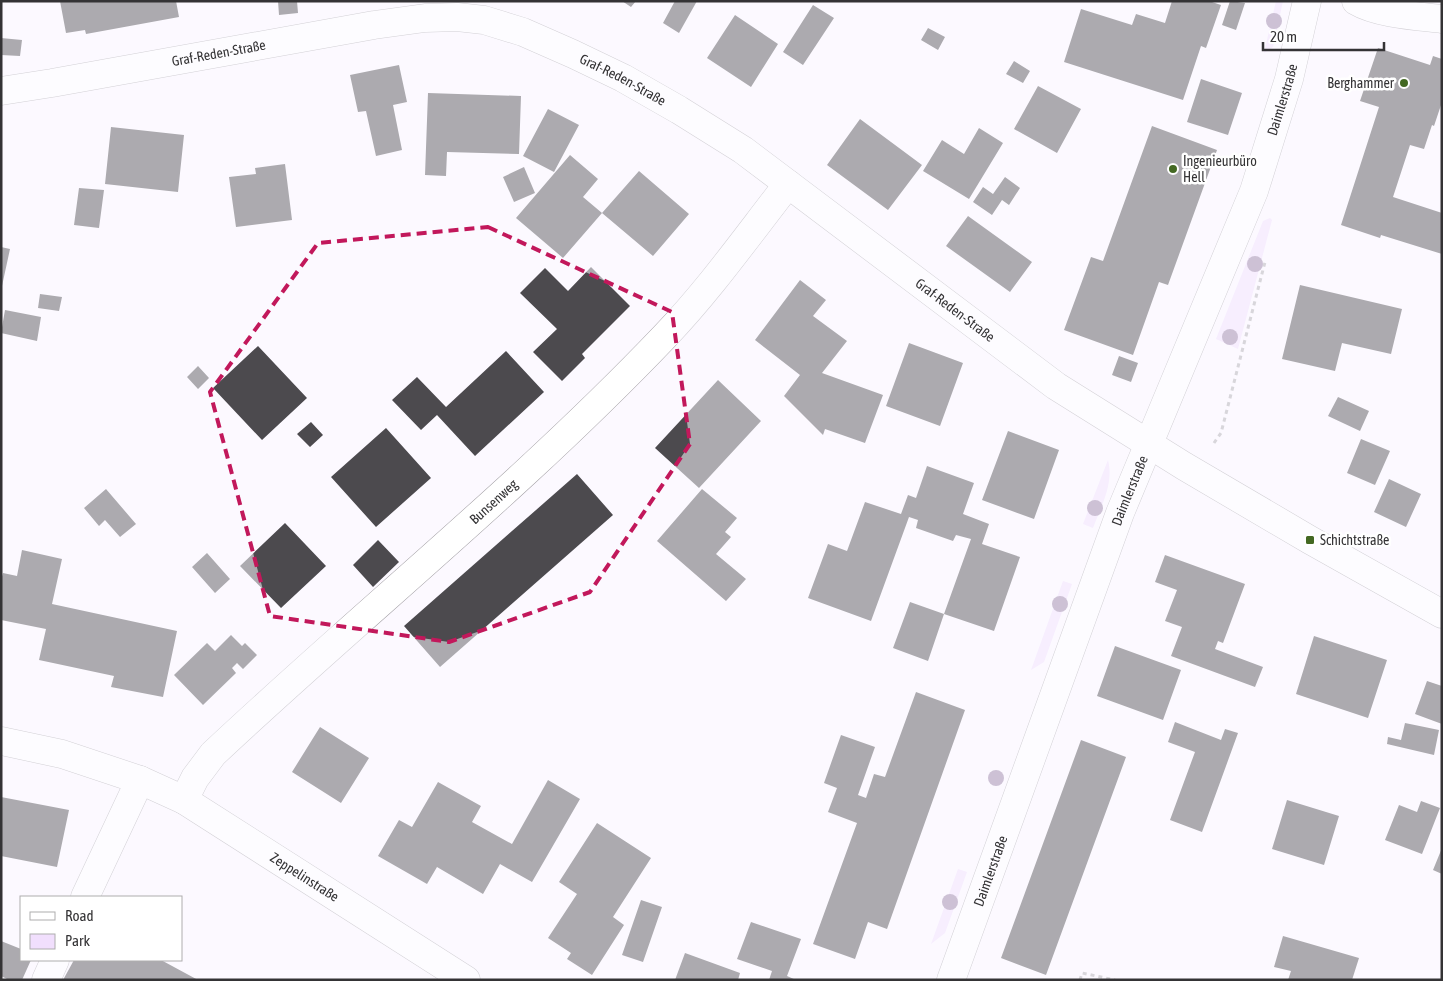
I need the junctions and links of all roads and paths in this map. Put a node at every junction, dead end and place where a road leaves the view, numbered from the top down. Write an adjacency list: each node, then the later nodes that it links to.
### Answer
1 (1307, 1): 7 (street, Daimlerstraße)
2 (1356, 1): 3 (street)
3 (1442, 19)
4 (1, 91): 5 (street, Graf-Reden-Straße)
5 (788, 184): 7 (street, Graf-Reden-Straße); 12 (street, Bunsenweg)
6 (1266, 259): 8 (path)
7 (1148, 445): 8 (street); 17 (street, Daimlerstraße)
8 (1193, 472): 9 (street)
9 (1442, 614)
10 (1, 741): 11 (street, Zeppelinstraße)
11 (140, 780): 12 (street, Zeppelinstraße); 13 (street)
12 (184, 800): 16 (street, Zeppelinstraße)
13 (85, 896)
14 (55, 961): 15 (street)
15 (46, 980)
16 (466, 980)
17 (951, 980)
18 (1080, 980): 19 (path)
19 (1115, 980)

